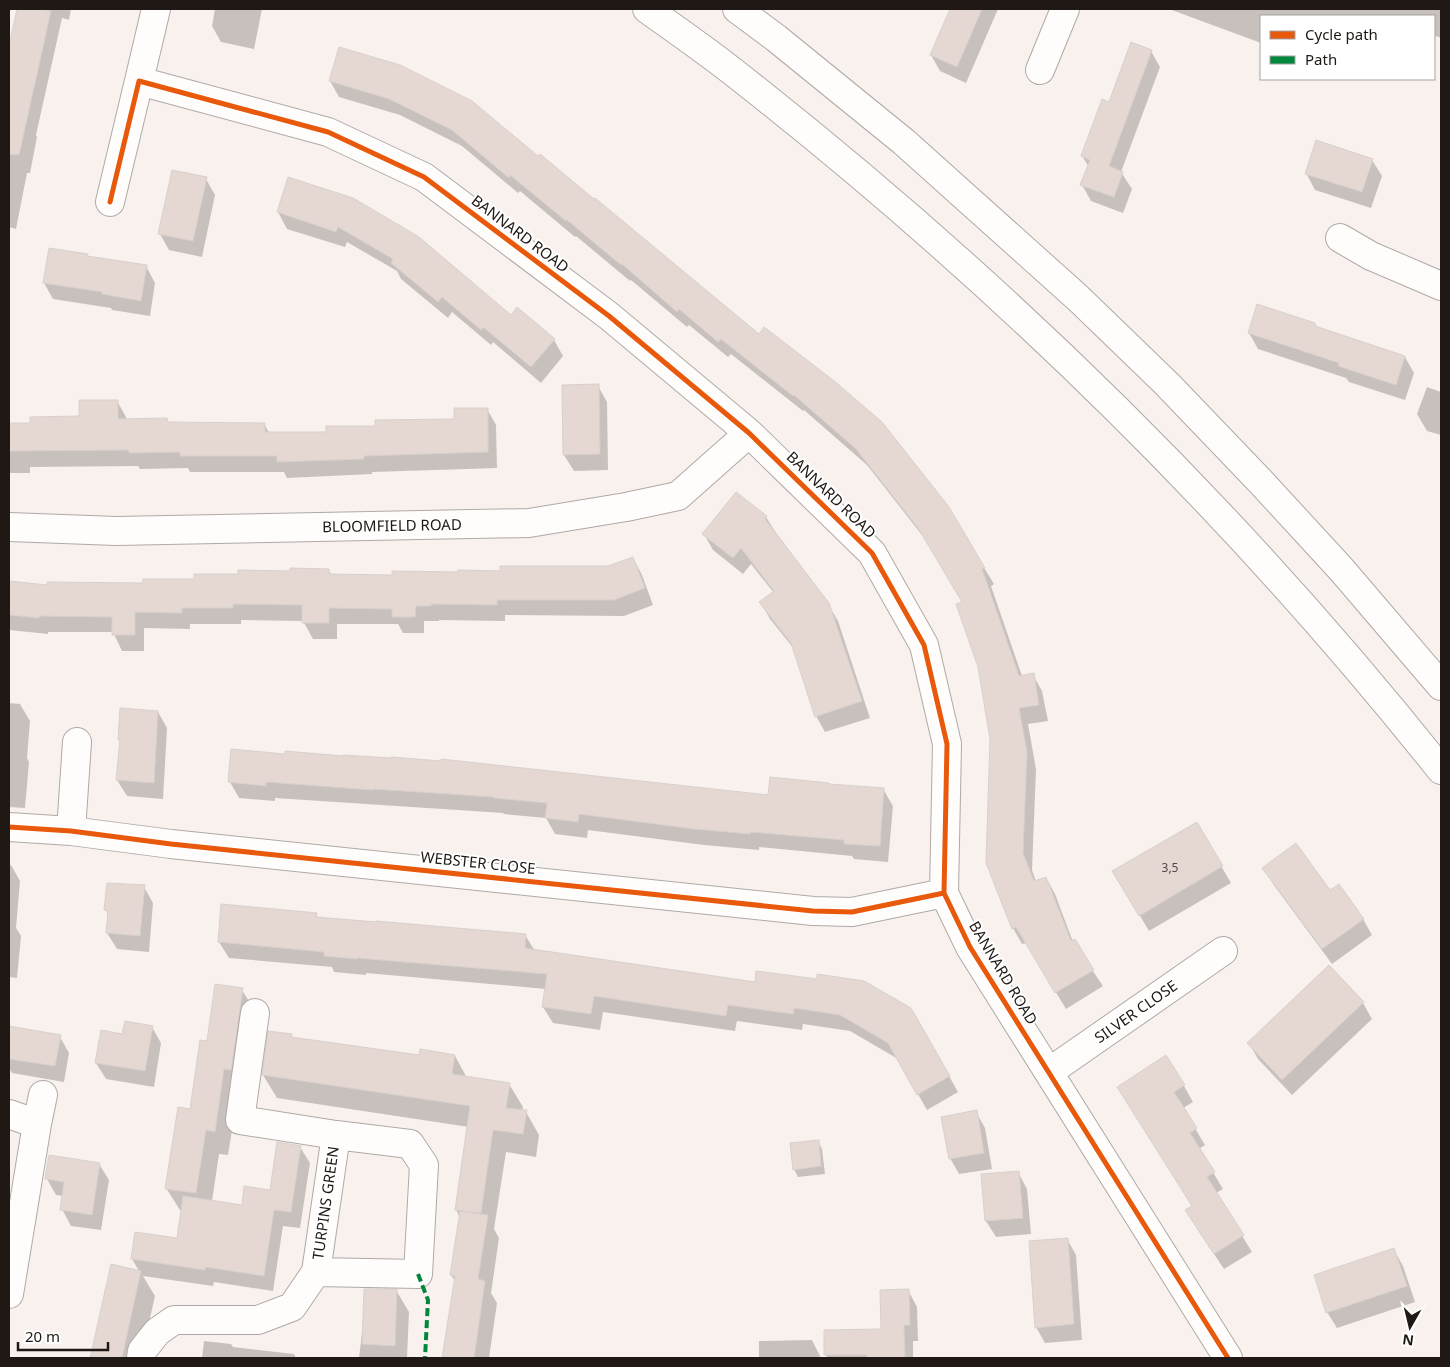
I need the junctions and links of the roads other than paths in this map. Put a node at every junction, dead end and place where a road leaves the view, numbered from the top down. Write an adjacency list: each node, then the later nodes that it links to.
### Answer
1 (156, 9): 6 (main road)
2 (647, 9): 14 (main road)
3 (737, 9): 12 (main road)
4 (1064, 9): 5 (main road)
5 (1040, 70)
6 (139, 81): 7 (main road); 10 (main road, BANNARD ROAD)
7 (110, 202)
8 (1340, 238): 9 (main road)
9 (1441, 286)
10 (749, 433): 11 (main road, BLOOMFIELD ROAD); 17 (main road, BANNARD ROAD)
11 (9, 527)
12 (1441, 686)
13 (77, 742): 16 (main road)
14 (1441, 770)
15 (9, 827): 16 (main road, WEBSTER CLOSE)
16 (71, 831): 17 (main road, WEBSTER CLOSE)
17 (944, 893): 20 (main road, BANNARD ROAD)
18 (1223, 951): 20 (main road, SILVER CLOSE)
19 (255, 1013): 24 (main road, TURPINS GREEN)
20 (1049, 1072): 28 (main road, BANNARD ROAD)
21 (43, 1095): 23 (main road)
22 (9, 1114): 23 (main road)
23 (38, 1124): 26 (main road)
24 (336, 1135): 25 (main road, TURPINS GREEN); 25 (main road, TURPINS GREEN)
25 (316, 1272): 27 (main road, TURPINS GREEN)
26 (9, 1294)
27 (141, 1358)
28 (1228, 1358)

